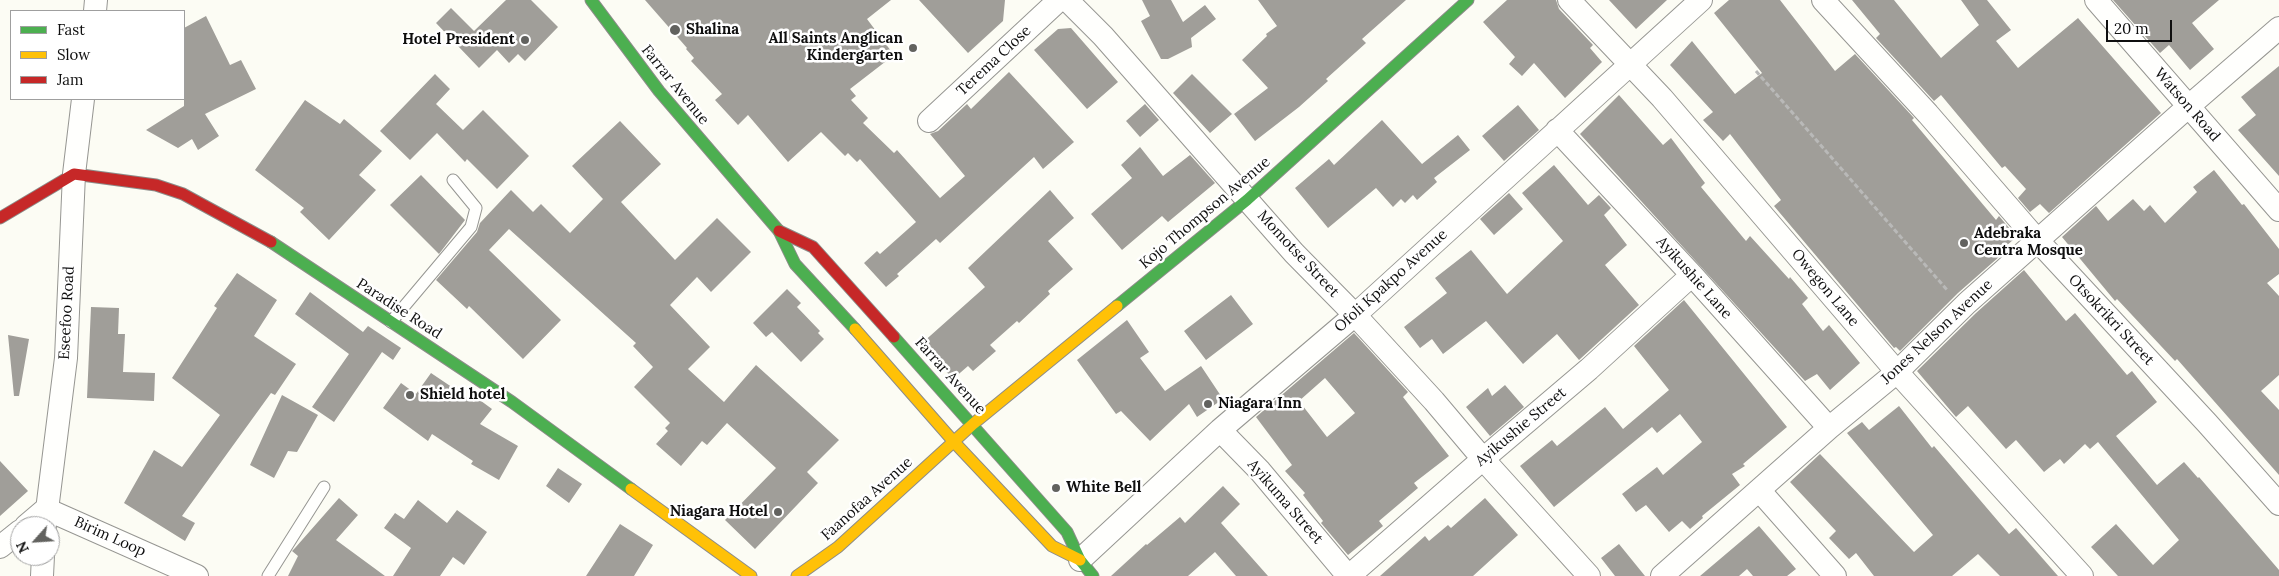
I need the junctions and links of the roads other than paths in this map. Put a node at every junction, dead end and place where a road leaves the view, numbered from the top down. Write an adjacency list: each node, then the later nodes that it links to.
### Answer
1 (591, 0): 20 (main road, Farrar Avenue)
2 (1059, 0): 13 (street, Terema Close)
3 (1067, 0): 17 (street, Momotse Street)
4 (1468, 0): 17 (main road, Kojo Thompson Avenue)
5 (1569, 0): 10 (street, Owegon Lane)
6 (1701, 0): 10 (street, Ofoli Kpakpo Avenue)
7 (1823, 0): 21 (street, Otsokrikri Street)
8 (2096, 0): 12 (street, Watson Road)
9 (2279, 28): 12 (street, Jones Nelson Avenue)
10 (1629, 64): 14 (street, Ofoli Kpakpo Avenue); 25 (street, Owegon Lane)
11 (83, 100): 15 (street, Eseefoo Road)
12 (2189, 106): 18 (street, Watson Road); 21 (street, Jones Nelson Avenue)
13 (929, 121)
14 (1557, 130): 22 (street, Ayikushie Lane); 23 (street, Ofoli Kpakpo Avenue)
15 (74, 174): 19 (main road); 24 (main road, Paradise Road); 34 (street, Eseefoo Road)
16 (453, 180): 24 (lane)
17 (1247, 200): 23 (street, Momotse Street); 26 (main road, Kojo Thompson Avenue)
18 (2279, 210)
19 (0, 218)
20 (779, 231): 26 (main road, Farrar Avenue); 29 (main road, Farrar Avenue)
21 (2038, 241): 25 (street, Jones Nelson Avenue); 33 (street, Otsokrikri Street)
22 (1692, 275): 27 (street, Ayikushie Lane); 30 (street, Ayikushie Street)
23 (1356, 315): 28 (street, Ofoli Kpakpo Avenue); 30 (street, Momotse Street)
24 (391, 322): 42 (main road, Paradise Road)
25 (1897, 372): 27 (street, Jones Nelson Avenue); 49 (street, Owegon Lane)
26 (973, 424): 29 (main road, Kojo Thompson Avenue); 39 (main road, Farrar Avenue)
27 (1829, 428): 32 (street, Jones Nelson Avenue)
28 (1220, 430): 39 (street, Ofoli Kpakpo Avenue); 45 (street, Ayikuma Street)
29 (954, 442): 38 (main road, Faanofaa Avenue); 39 (main road, Farrar Avenue)
30 (1482, 459): 45 (street, Ayikushie Street); 46 (street, Momotse Street)
31 (324, 487): 41 (lane)
32 (1759, 490): 47 (street, Jones Nelson Avenue); 48 (street)
33 (2279, 504)
34 (46, 516)
35 (60, 523): 40 (street, Birim Loop)
36 (10, 539): 37 (street)
37 (0, 547)
38 (838, 547): 43 (main road, Faanofaa Avenue); 44 (main road)
39 (1086, 568)
40 (198, 576)
41 (268, 576)
42 (751, 576)
43 (797, 576)
44 (818, 576)
45 (1349, 576)
46 (1589, 576)
47 (1662, 576)
48 (1835, 576)
49 (2082, 576)

